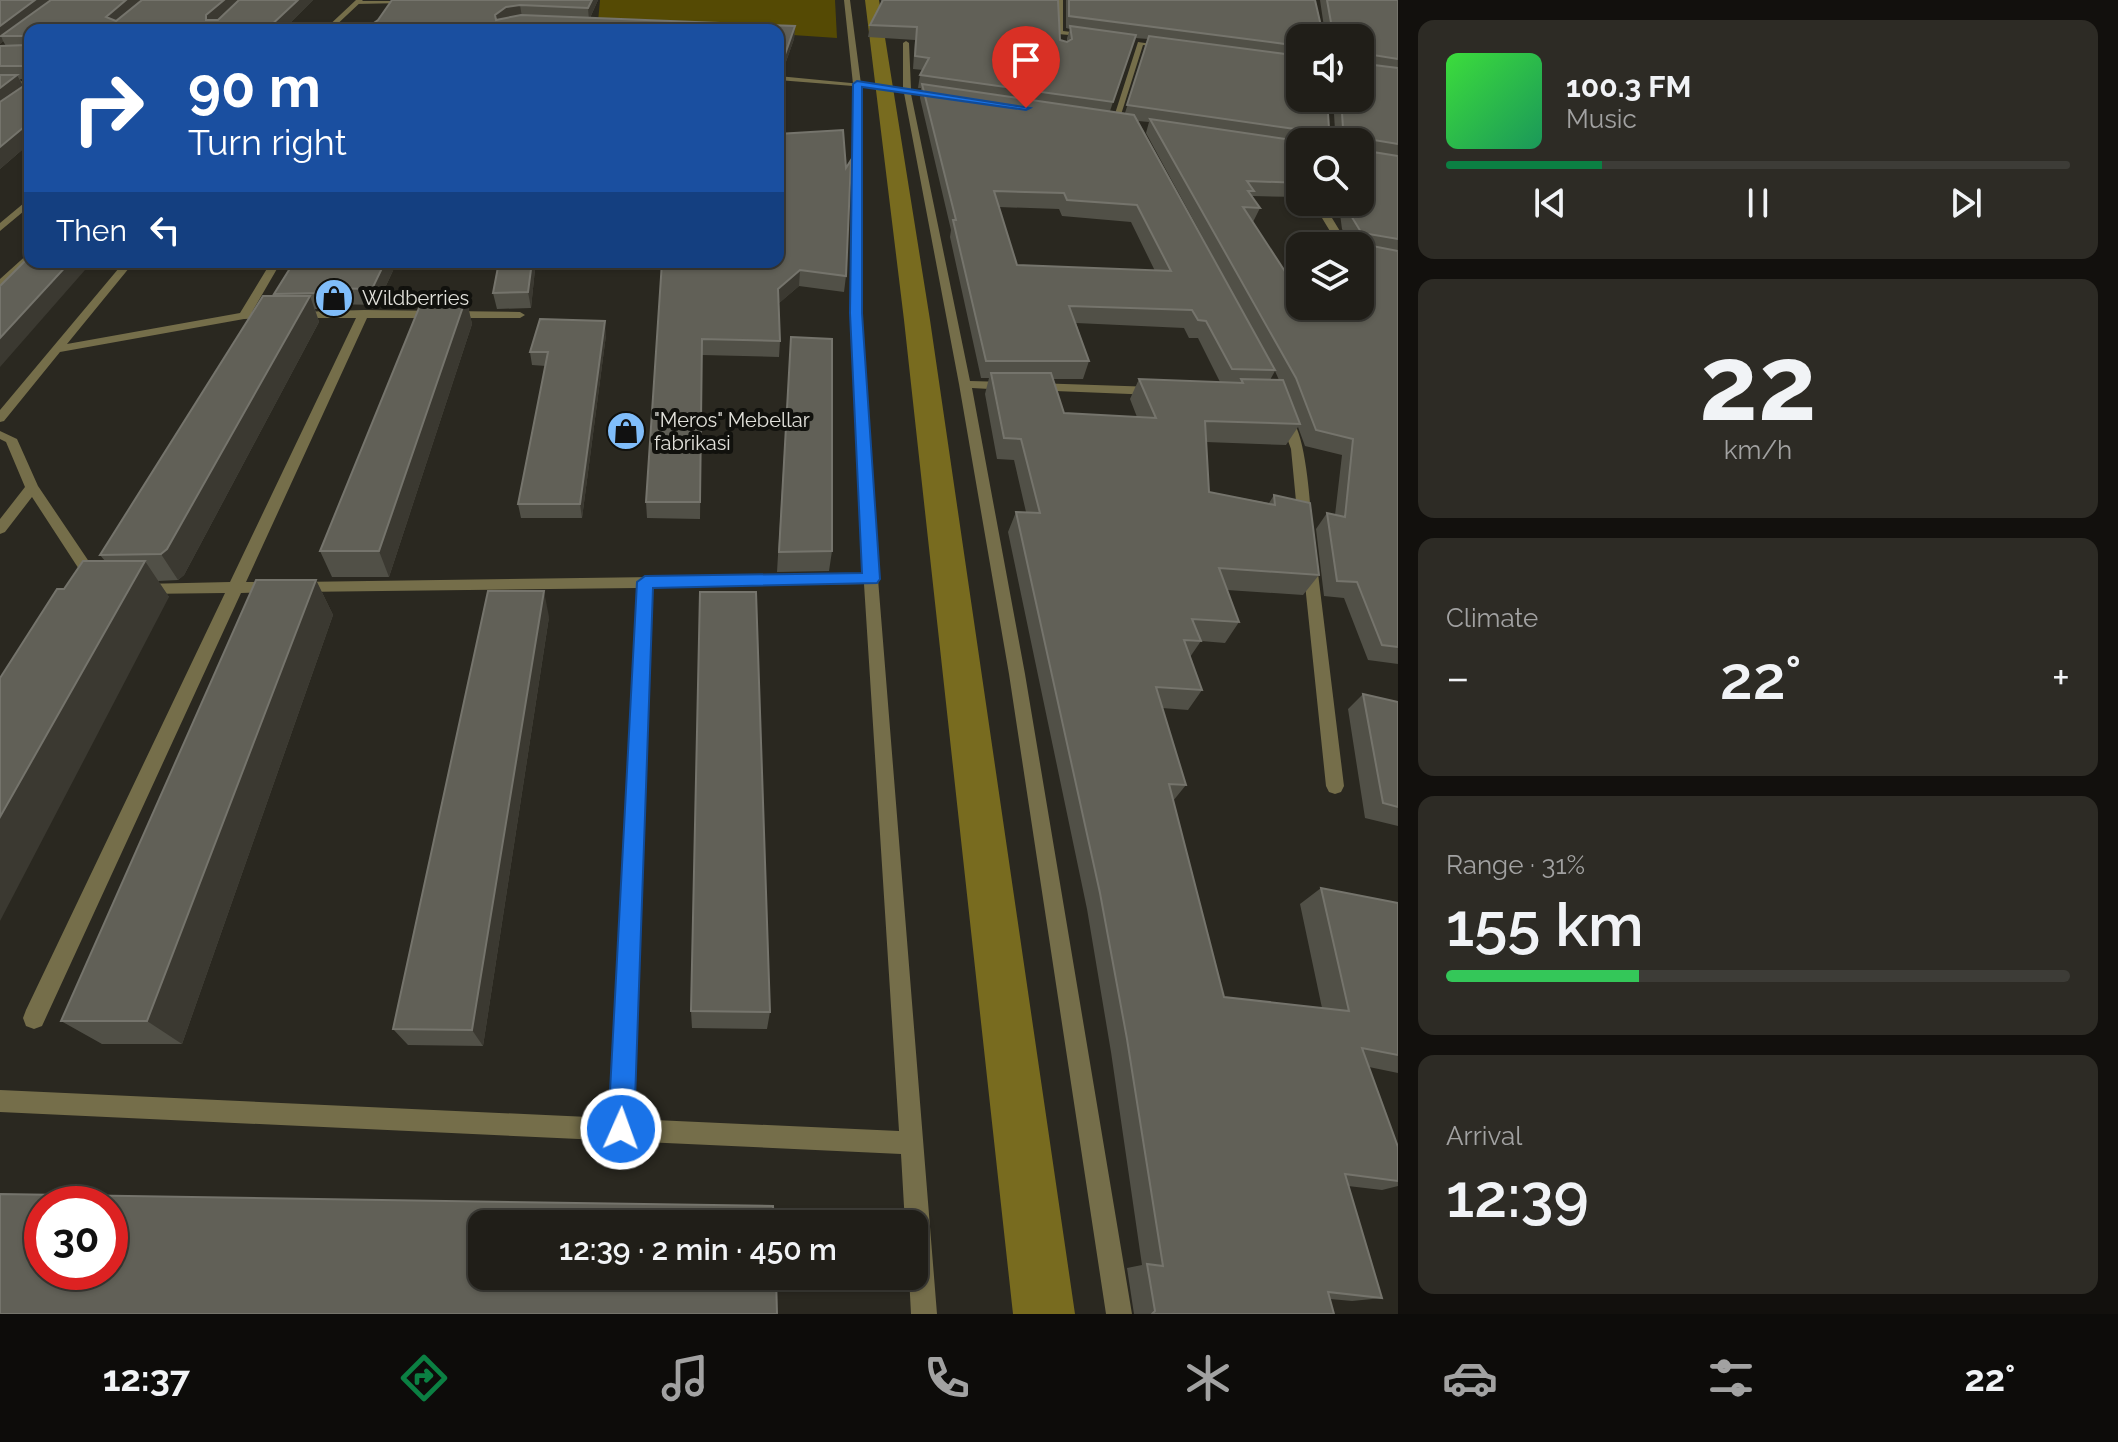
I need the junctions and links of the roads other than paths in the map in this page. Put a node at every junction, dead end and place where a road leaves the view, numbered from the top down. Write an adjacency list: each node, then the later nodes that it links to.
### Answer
1 (847, 0): 14 (street)
2 (1060, 0): 6 (street)
3 (358, 2): 4 (street); 5 (street)
4 (400, 3)
5 (334, 24)
6 (1100, 38)
7 (1127, 41): 9 (street)
8 (906, 43): 15 (street)
9 (1140, 43): 10 (street); 17 (street)
10 (1184, 49)
11 (784, 78): 14 (street)
12 (24, 83): 13 (street)
13 (0, 84)
14 (857, 84): 15 (street); 18 (street)
15 (907, 91): 16 (street); 30 (street)
16 (951, 97)
17 (1100, 119)
18 (858, 130): 19 (street); 39 (street)
19 (844, 132)
20 (24, 206): 21 (street)
21 (0, 228)
22 (24, 261): 25 (street)
23 (124, 268): 29 (street)
24 (272, 268): 28 (street)
25 (0, 285)
26 (364, 313): 27 (street); 28 (street); 41 (street)
27 (520, 315)
28 (244, 316): 29 (street)
29 (55, 350): 33 (street)
30 (965, 384): 31 (street); 50 (street)
31 (1168, 391)
32 (1283, 408): 37 (street)
33 (0, 418)
34 (0, 435): 35 (street)
35 (32, 487): 36 (street); 42 (street)
36 (0, 529)
37 (1307, 541)
38 (1309, 556): 44 (street)
39 (871, 579): 40 (street); 48 (street)
40 (645, 582): 41 (street); 47 (street)
41 (236, 588): 43 (street); 45 (street)
42 (100, 590)
43 (130, 590)
44 (1335, 786)
45 (34, 1018)
46 (0, 1101): 47 (street)
47 (621, 1129): 48 (street)
48 (913, 1143): 49 (street)
49 (924, 1314)
50 (1119, 1314)

